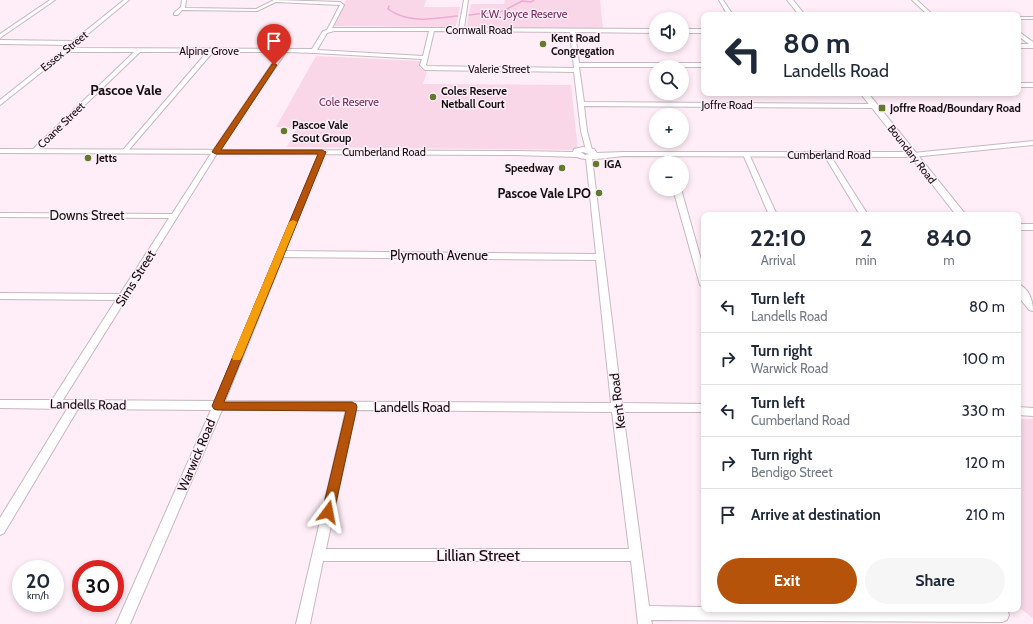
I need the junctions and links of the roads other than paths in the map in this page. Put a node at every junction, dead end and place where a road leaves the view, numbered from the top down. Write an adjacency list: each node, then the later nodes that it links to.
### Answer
1 (53, 0): 23 (street)
2 (127, 0): 25 (street, Essex Street)
3 (184, 0): 8 (street)
4 (466, 0): 17 (street)
5 (722, 0): 9 (street)
6 (790, 0): 10 (main road)
7 (914, 0): 11 (street)
8 (181, 9): 12 (street); 15 (street)
9 (728, 12)
10 (800, 12)
11 (928, 12)
12 (176, 14)
13 (1021, 18): 14 (street)
14 (1033, 18)
15 (329, 29): 16 (street, Cornwall Road); 32 (street)
16 (432, 30): 17 (street, Cornwall Road); 33 (street)
17 (461, 30): 18 (street, Cornwall Road)
18 (572, 31): 19 (street, Cornwall Road); 35 (street, Kent Road)
19 (649, 31)
20 (689, 31): 21 (street)
21 (701, 31)
22 (1021, 35): 26 (street)
23 (0, 36)
24 (0, 42): 25 (street)
25 (74, 43): 28 (street, Essex Street)
26 (1033, 45): 27 (street)
27 (1021, 46)
28 (66, 50): 29 (street, Alpine Grove); 39 (street, Essex Street)
29 (139, 50): 30 (street, Alpine Grove); 44 (street, Coane Street)
30 (212, 51): 31 (street, Alpine Grove); 45 (street)
31 (284, 51): 32 (street, Alpine Grove); 46 (street, Sims Street)
32 (314, 51): 33 (street, Alpine Grove)
33 (425, 58): 35 (street, Valerie Street)
34 (701, 65): 35 (street, Valerie Street)
35 (576, 67): 40 (street, Kent Road)
36 (1021, 85): 37 (street)
37 (1033, 85)
38 (866, 96): 41 (main road, Boundary Road)
39 (0, 103)
40 (580, 104): 41 (street, Joffre Road); 48 (street, Kent Road)
41 (874, 106): 52 (main road, Boundary Road)
42 (1033, 143): 52 (street, Cumberland Road)
43 (0, 150): 44 (main road, Cumberland Road)
44 (34, 151): 45 (main road, Cumberland Road)
45 (125, 151): 46 (main road, Cumberland Road)
46 (216, 152): 47 (main road, Cumberland Road); 58 (street, Sims Street)
47 (322, 152): 48 (main road, Cumberland Road); 61 (street, Warwick Road)
48 (584, 153): 49 (main road, Cumberland Road); 62 (street, Kent Road)
49 (667, 154): 50 (main road, Cumberland Road)
50 (746, 154): 51 (main road, Cumberland Road); 54 (street)
51 (827, 155): 52 (main road, Cumberland Road); 55 (street)
52 (913, 155): 56 (main road, Boundary Road)
53 (679, 196): 63 (street)
54 (772, 212)
55 (862, 212)
56 (959, 212)
57 (0, 215): 58 (street, Downs Street)
58 (174, 216): 66 (street, Sims Street)
59 (1021, 227): 60 (street)
60 (1033, 227)
61 (280, 254): 62 (street, Plymouth Avenue); 71 (street, Warwick Road)
62 (599, 257): 73 (street, Kent Road)
63 (701, 274)
64 (1021, 292): 67 (main road)
65 (0, 296): 66 (street)
66 (123, 297): 69 (street, Sims Street)
67 (1033, 307)
68 (0, 404): 69 (street, Landells Road)
69 (55, 404): 70 (street, Landells Road)
70 (75, 404): 71 (street, Landells Road); 77 (street)
71 (217, 406): 72 (street, Landells Road); 82 (street, Warwick Road)
72 (352, 407): 73 (street, Landells Road); 78 (street)
73 (617, 408): 74 (street, Landells Road); 79 (street, Kent Road)
74 (701, 408)
75 (1021, 412): 76 (street)
76 (1033, 412)
77 (0, 528)
78 (318, 554): 79 (street, Lillian Street); 83 (street)
79 (636, 555): 81 (street, Kent Road)
80 (1002, 615): 81 (street)
81 (645, 619)
82 (123, 624)
83 (303, 624)

